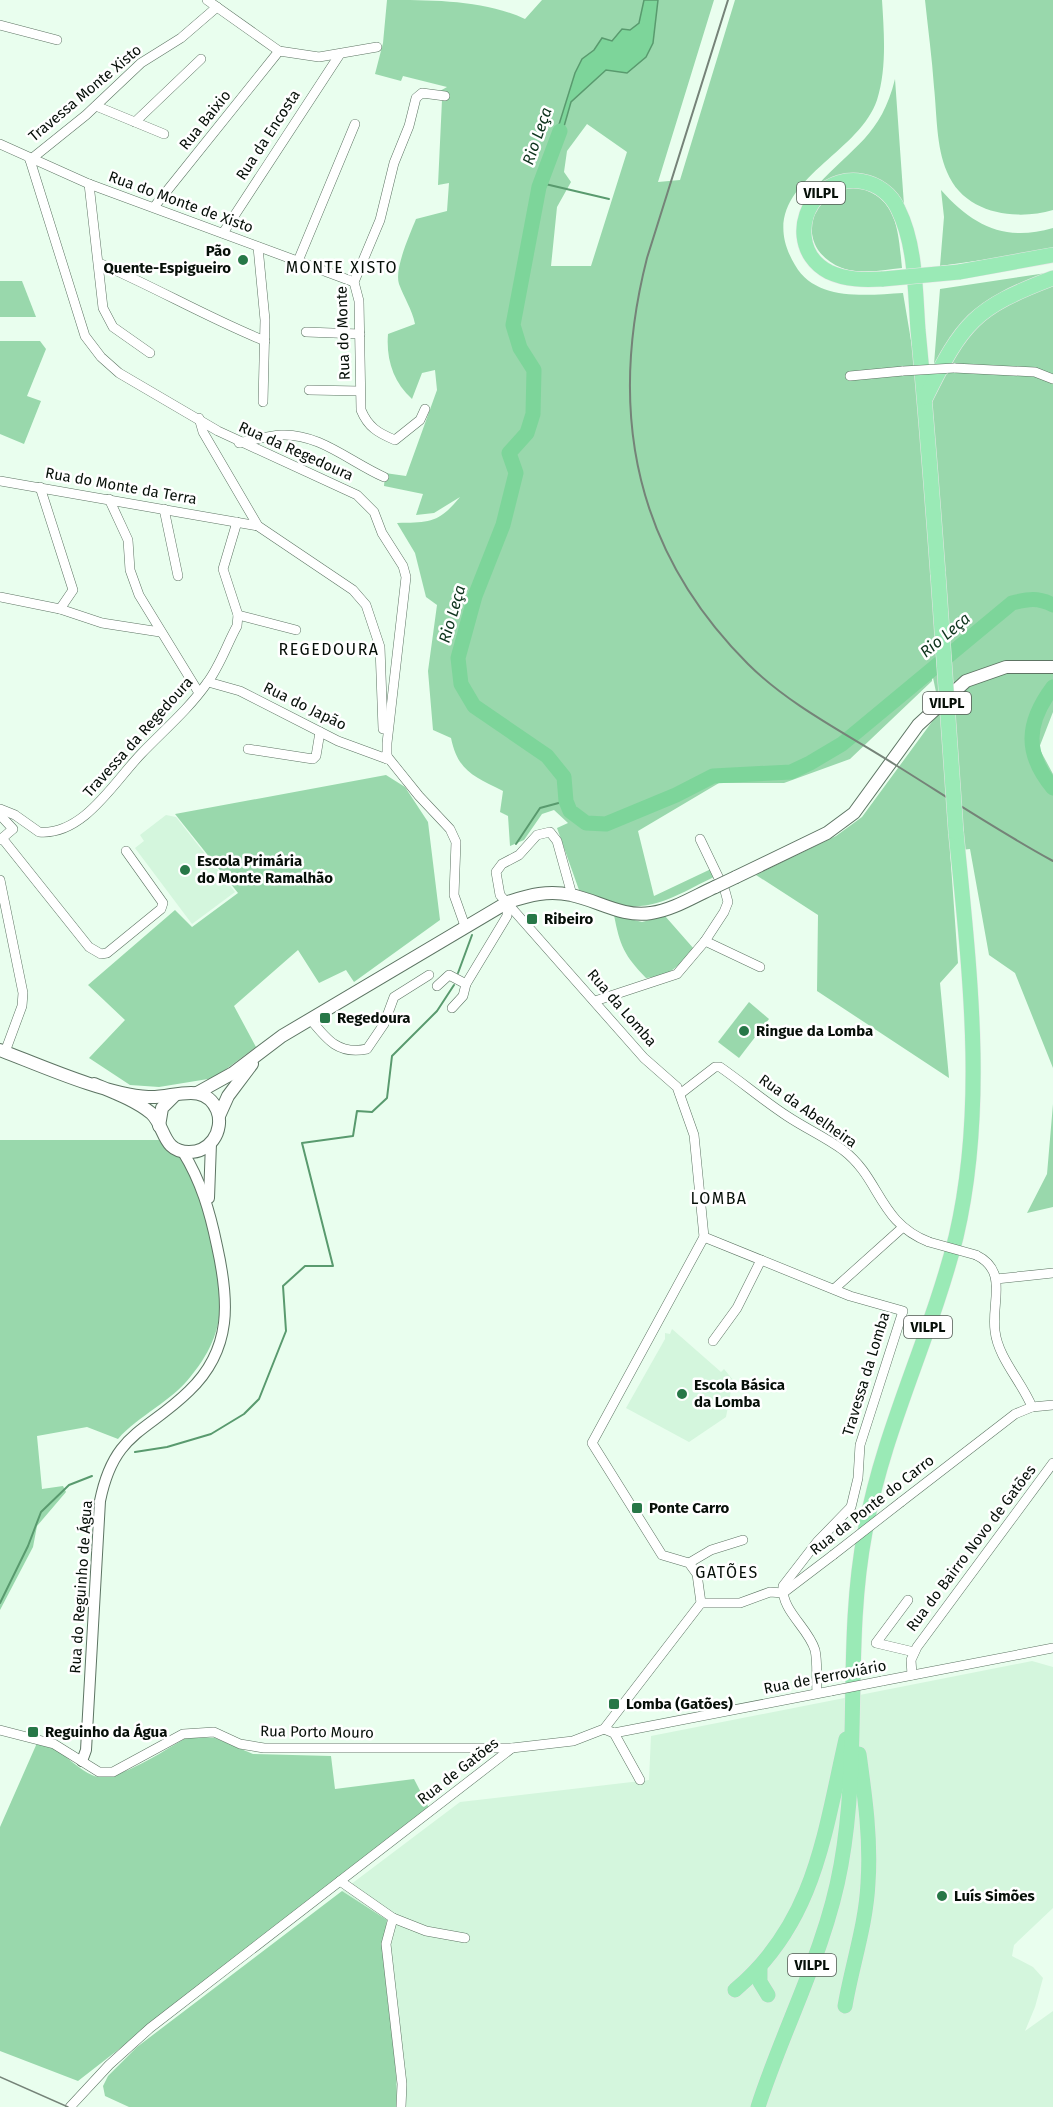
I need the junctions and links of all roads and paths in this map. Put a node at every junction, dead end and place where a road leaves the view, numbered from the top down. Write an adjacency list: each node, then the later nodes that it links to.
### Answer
1 (207, 0): 2 (street)
2 (216, 7): 6 (street); 10 (street, Travessa Monte Xisto)
3 (0, 25): 4 (street)
4 (57, 40)
5 (377, 47): 7 (street)
6 (279, 51): 7 (street); 17 (street, Rua Baixio)
7 (340, 54): 18 (street, Rua da Encosta)
8 (201, 59): 11 (street)
9 (445, 96): 24 (street, Rua do Monte)
10 (96, 106): 11 (street); 15 (street, Travessa Monte Xisto)
11 (135, 122): 13 (street)
12 (355, 124): 21 (street)
13 (164, 134)
14 (0, 144): 15 (street, Rua do Monte de Xisto)
15 (30, 160): 16 (street, Rua do Monte de Xisto); 36 (street, Rua da Regedoura)
16 (89, 184): 17 (street, Rua do Monte de Xisto); 22 (street)
17 (154, 207): 18 (street, Rua do Monte de Xisto)
18 (223, 233): 19 (street, Rua do Monte de Xisto)
19 (258, 247): 21 (street, Rua do Monte de Xisto); 27 (street)
20 (1053, 255): 33 (highway, VILPL, bridge)
21 (298, 261): 24 (street, Rua do Monte de Xisto)
22 (99, 263): 27 (street); 28 (street)
23 (1053, 278): 33 (highway, VILPL)
24 (354, 282): 26 (street, Rua do Monte)
25 (306, 332): 26 (street)
26 (360, 334): 32 (street, Rua do Monte)
27 (265, 341): 34 (street)
28 (150, 353)
29 (850, 376): 30 (street, bridge)
30 (1053, 379)
31 (309, 390): 32 (street)
32 (360, 391): 35 (street, Rua do Monte)
33 (926, 397): 105 (highway, VILPL, bridge)
34 (263, 402)
35 (425, 409)
36 (199, 418): 37 (street, Rua da Regedoura); 44 (street)
37 (239, 443): 38 (street); 56 (street, Rua da Regedoura)
38 (384, 477)
39 (0, 481): 40 (street, Rua do Monte da Terra)
40 (40, 487): 41 (street, Rua do Monte da Terra); 47 (street)
41 (109, 499): 42 (street, Rua do Monte da Terra); 50 (street)
42 (164, 509): 43 (street, Rua do Monte da Terra); 45 (street)
43 (237, 522): 44 (street); 48 (street)
44 (258, 526): 56 (street)
45 (178, 576)
46 (0, 597): 47 (street)
47 (60, 609): 50 (street)
48 (238, 615): 49 (street); 52 (street, Travessa da Regedoura)
49 (296, 630)
50 (160, 632): 53 (street)
51 (1053, 667): 63 (main road, bridge)
52 (208, 682): 53 (street, Travessa da Regedoura); 54 (street, Rua do Japão)
53 (199, 693): 57 (street, Travessa da Regedoura)
54 (321, 732): 55 (street); 56 (street, Rua do Japão)
55 (248, 748)
56 (387, 759): 66 (street)
57 (0, 809)
58 (0, 815): 59 (street)
59 (1, 839): 61 (street)
60 (700, 839): 63 (street)
61 (126, 851)
62 (0, 880): 75 (street)
63 (716, 881): 64 (main road); 67 (street)
64 (572, 895): 65 (main road); 65 (street, Rua da Lomba)
65 (508, 902): 66 (main road); 70 (street); 72 (street, Rua da Lomba)
66 (465, 926): 74 (main road)
67 (705, 941): 68 (street); 72 (street)
68 (760, 968)
69 (429, 975): 74 (street)
70 (466, 984): 71 (street); 73 (street)
71 (436, 986)
72 (595, 1001): 79 (street, Rua da Lomba)
73 (452, 1008)
74 (311, 1020): 76 (main road)
75 (3, 1051): 77 (main road)
76 (258, 1056): 78 (main road); 81 (main road)
77 (94, 1083): 80 (main road); 82 (main road)
78 (197, 1093): 80 (main road); 81 (main road)
79 (680, 1094): 86 (street, Rua da Abelheira); 87 (street, Rua da Lomba)
80 (175, 1095): 82 (main road)
81 (219, 1116): 83 (main road)
82 (159, 1126): 84 (main road)
83 (211, 1143): 84 (main road); 85 (street, Rua do Reguinho de Água)
84 (183, 1152): 85 (street, Rua do Reguinho de Água)
85 (210, 1210): 110 (street, Rua do Reguinho de Água)
86 (902, 1228): 90 (street, Rua da Abelheira, bridge); 91 (street)
87 (704, 1237): 88 (street, Travessa da Lomba); 97 (street)
88 (761, 1260): 91 (street, Travessa da Lomba); 92 (street)
89 (1053, 1273): 90 (street)
90 (996, 1279): 94 (street)
91 (834, 1289): 98 (street, Travessa da Lomba)
92 (713, 1341)
93 (1053, 1405): 94 (street, Rua da Ponte do Carro)
94 (1032, 1407): 98 (street, Rua da Ponte do Carro, bridge)
95 (1053, 1463): 102 (street, Rua do Bairro Novo de Gatões)
96 (743, 1540): 97 (street)
97 (689, 1563): 100 (street)
98 (783, 1593): 100 (street, Rua da Ponte do Carro); 104 (street)
99 (908, 1600): 102 (street, Rua do Bairro Novo de Gatões)
100 (701, 1604): 106 (street)
101 (1053, 1648): 103 (street, Rua de Ferroviário)
102 (914, 1652): 103 (street, Rua do Bairro Novo de Gatões)
103 (912, 1675): 104 (street, Rua de Ferroviário, bridge)
104 (817, 1693): 108 (street, Rua de Ferroviário)
105 (854, 1716): 115 (highway); 118 (highway); 121 (highway, VILPL)
106 (604, 1729): 108 (street); 109 (street, Rua de Gatões)
107 (0, 1730): 110 (street, Rua Porto Mouro)
108 (614, 1733): 111 (street)
109 (512, 1748): 110 (street, Rua Porto Mouro); 112 (street, Rua de Gatões)
110 (82, 1761)
111 (640, 1780)
112 (339, 1881): 113 (street); 119 (street, Rua de Gatões)
113 (393, 1918): 114 (street); 120 (street)
114 (465, 1938)
115 (760, 1969): 116 (highway); 117 (highway)
116 (735, 1990)
117 (768, 1995)
118 (845, 2006)
119 (70, 2107)
120 (401, 2107)
121 (760, 2107)

